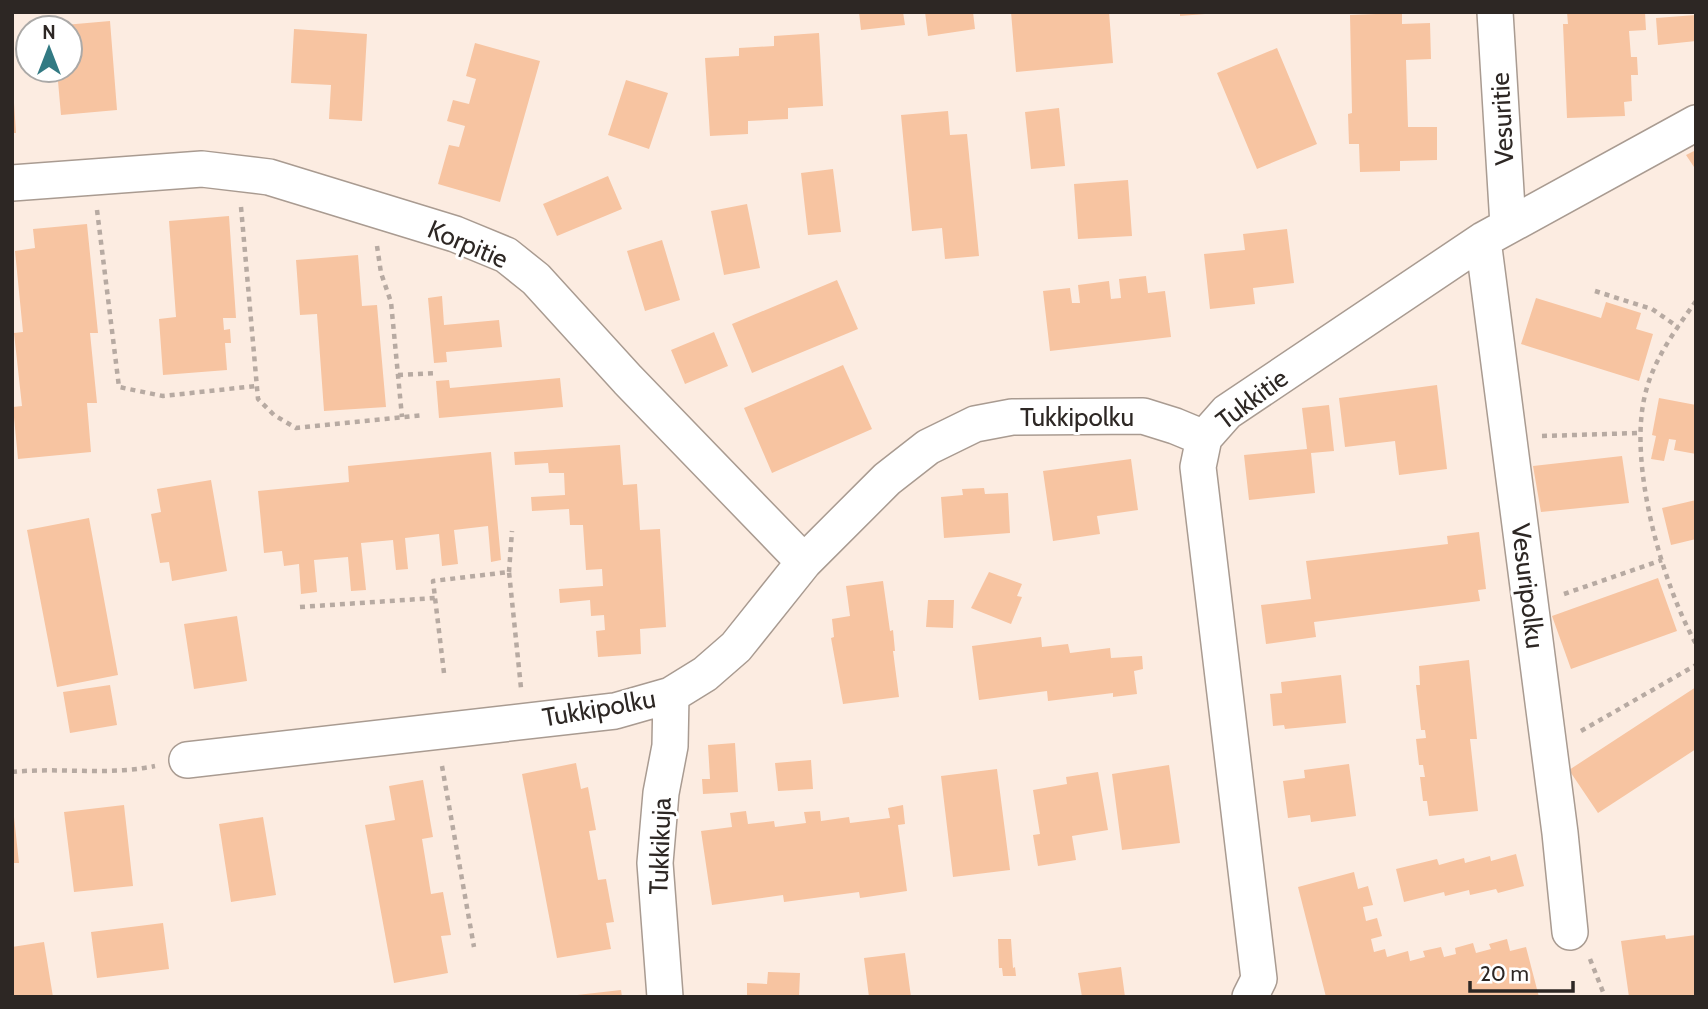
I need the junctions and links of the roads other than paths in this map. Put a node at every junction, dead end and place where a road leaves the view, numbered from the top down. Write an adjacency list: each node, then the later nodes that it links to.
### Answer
1 (1496, 12): 4 (street, Vesuritie)
2 (1696, 123): 4 (street, Tukkitie)
3 (12, 183): 6 (street, Korpitie)
4 (1495, 232): 5 (street, Tukkitie); 9 (street, Vesuripolku)
5 (1204, 438): 6 (street, Tukkipolku); 10 (street, Tukkitie)
6 (804, 562): 7 (street, Tukkipolku)
7 (671, 695): 8 (street, Tukkipolku); 11 (street, Tukkikuja)
8 (187, 760)
9 (1570, 932)
10 (1262, 991)
11 (665, 997)

